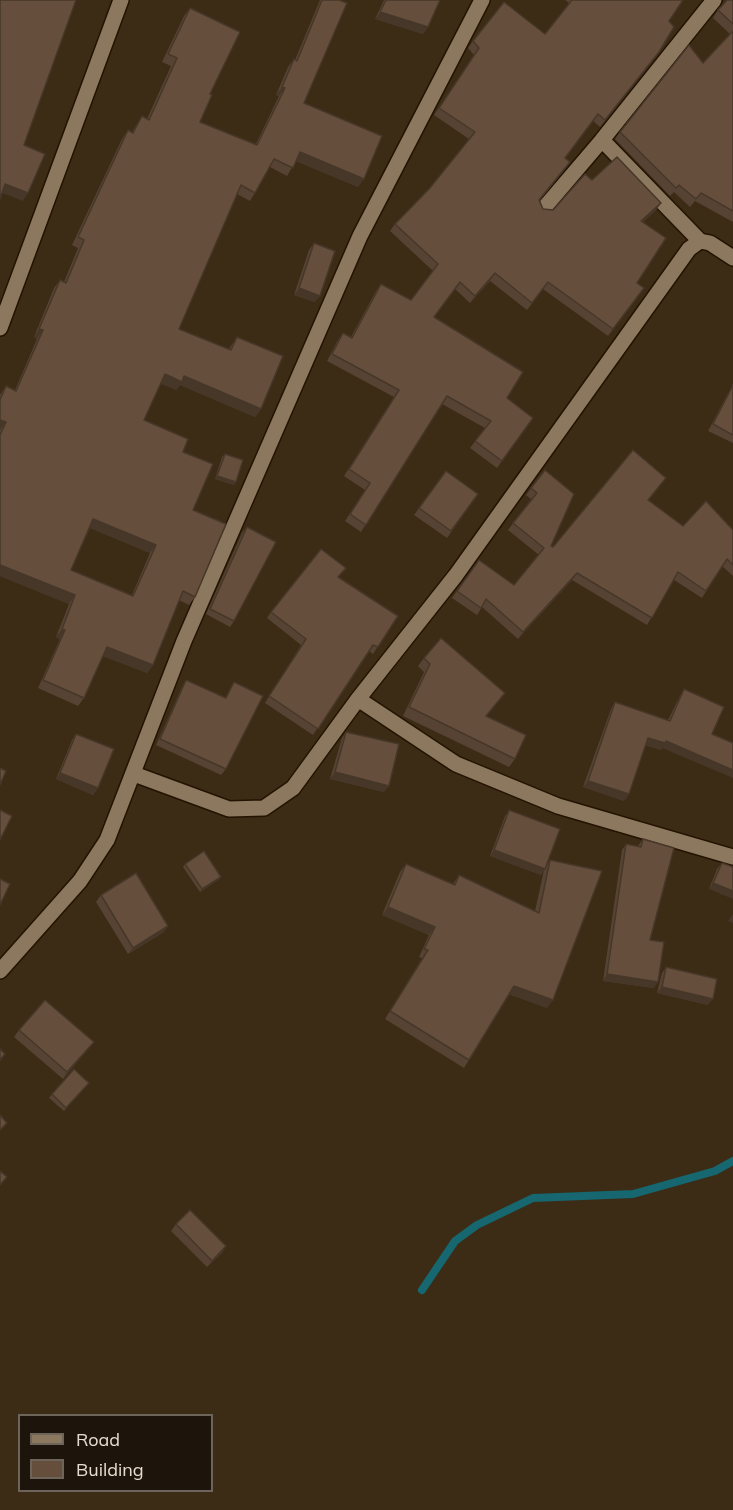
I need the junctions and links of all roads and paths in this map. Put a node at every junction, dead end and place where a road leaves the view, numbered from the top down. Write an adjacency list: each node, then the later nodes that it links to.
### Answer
1 (121, 0): 8 (street)
2 (482, 0): 10 (street)
3 (714, 0): 4 (street)
4 (602, 140): 5 (street); 6 (street)
5 (544, 208)
6 (700, 241): 7 (street); 9 (street)
7 (733, 258)
8 (0, 328)
9 (358, 699): 10 (street); 11 (street)
10 (134, 774): 12 (street)
11 (733, 857)
12 (0, 970)

